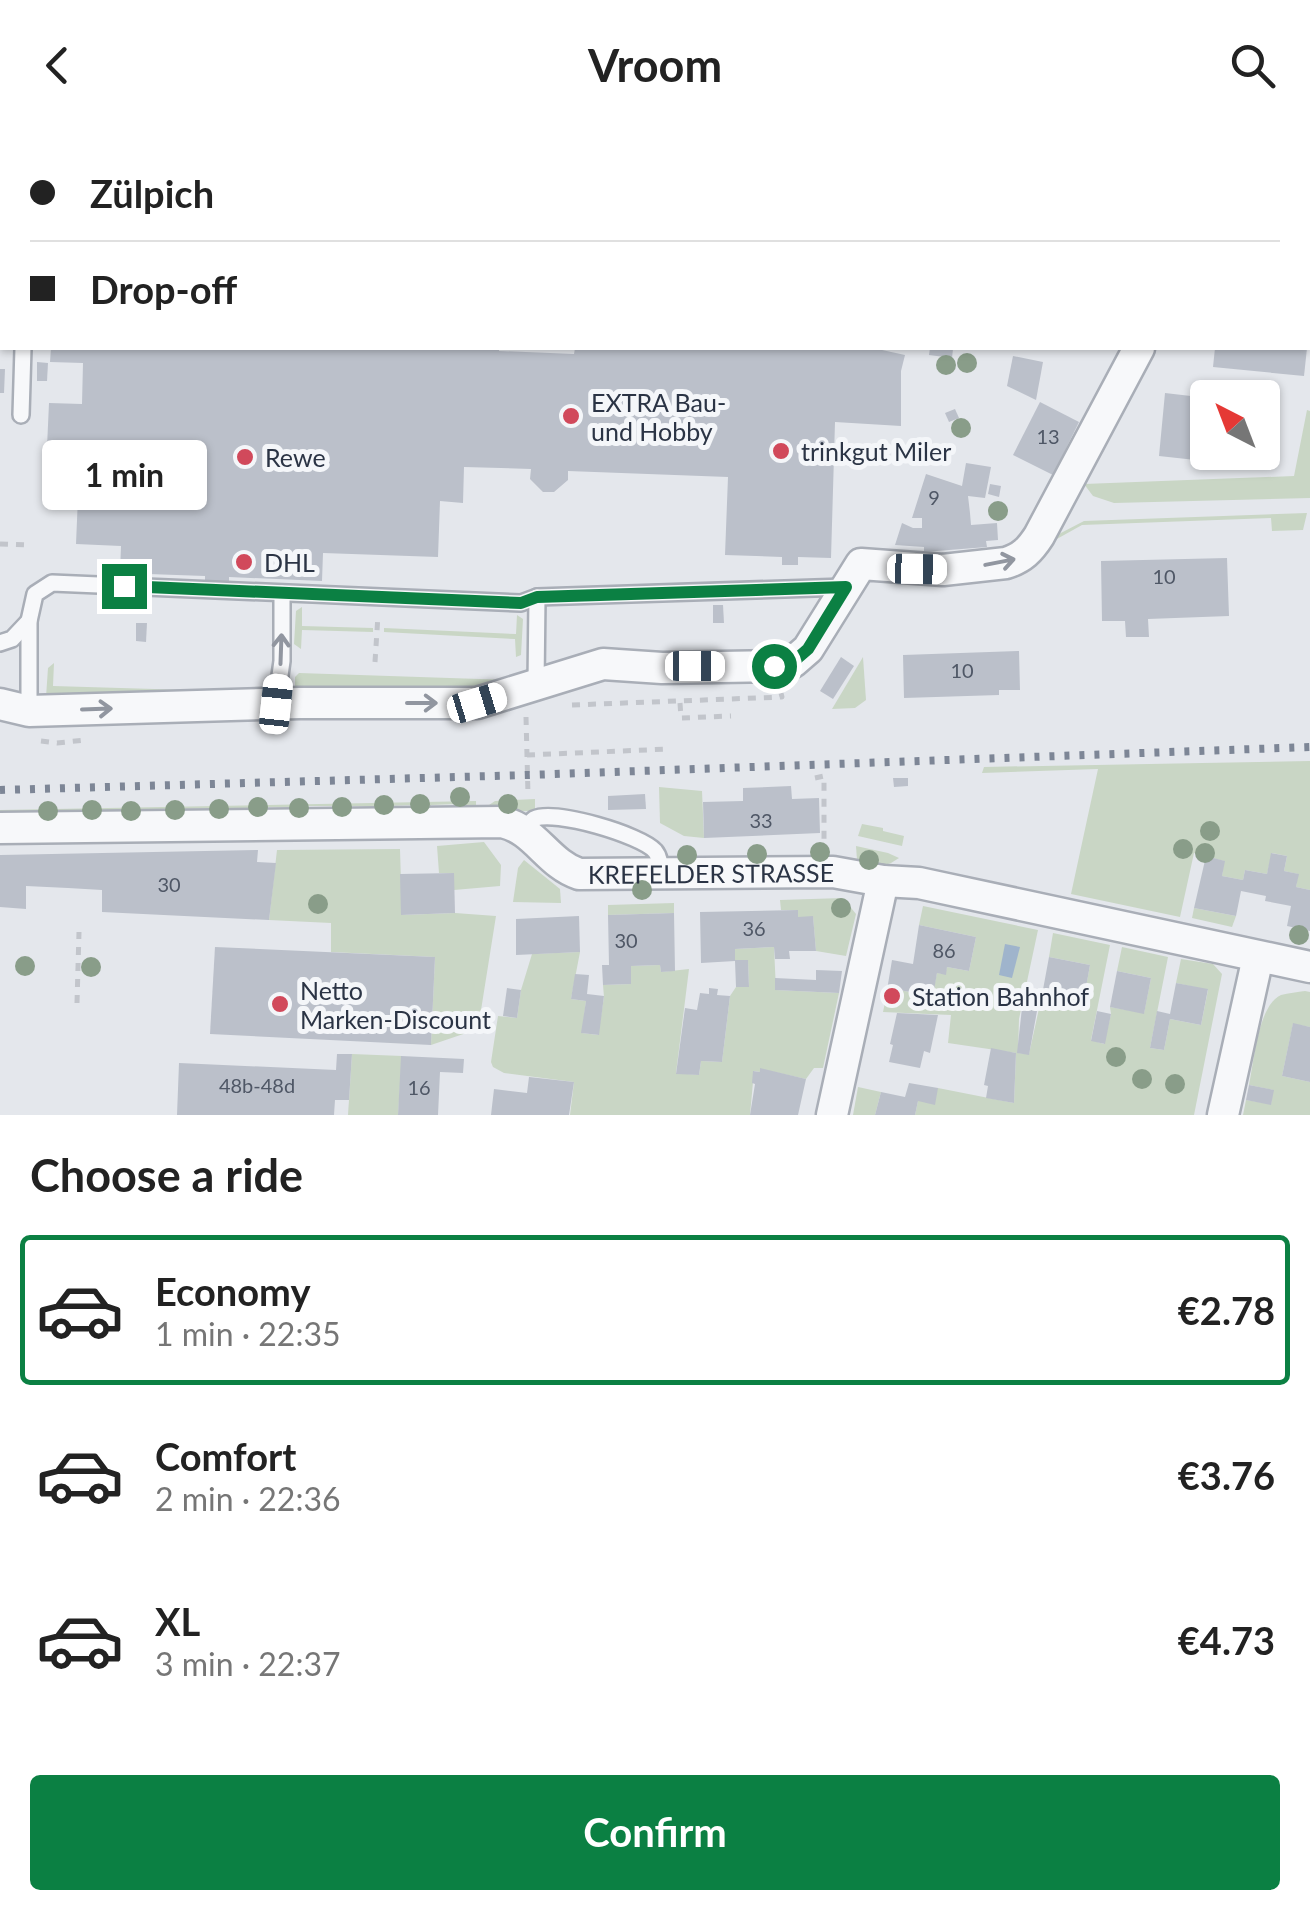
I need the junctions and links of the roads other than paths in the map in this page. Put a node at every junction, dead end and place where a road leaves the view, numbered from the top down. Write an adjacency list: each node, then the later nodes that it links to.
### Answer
1 (23, 350): 3 (lane)
2 (1138, 350): 4 (street, one-way to 2)
3 (21, 415)
4 (846, 587): 6 (lane); 9 (street)
5 (282, 593): 6 (lane); 7 (lane); 10 (lane, one-way to 5)
6 (537, 597): 9 (lane)
7 (29, 622): 8 (lane); 11 (lane)
8 (0, 642)
9 (536, 675): 10 (street, one-way to 9)
10 (276, 704): 11 (street, one-way to 10)
11 (14, 708)
12 (0, 828): 13 (street)
13 (522, 830): 14 (street, KREFELDER STRASSE); 14 (lane)
14 (661, 874): 15 (street, KREFELDER STRASSE)
15 (883, 882): 16 (street, KREFELDER STRASSE); 18 (street)
16 (1258, 957): 17 (street, KREFELDER STRASSE); 19 (street)
17 (1310, 967)
18 (832, 1115)
19 (1224, 1115)

